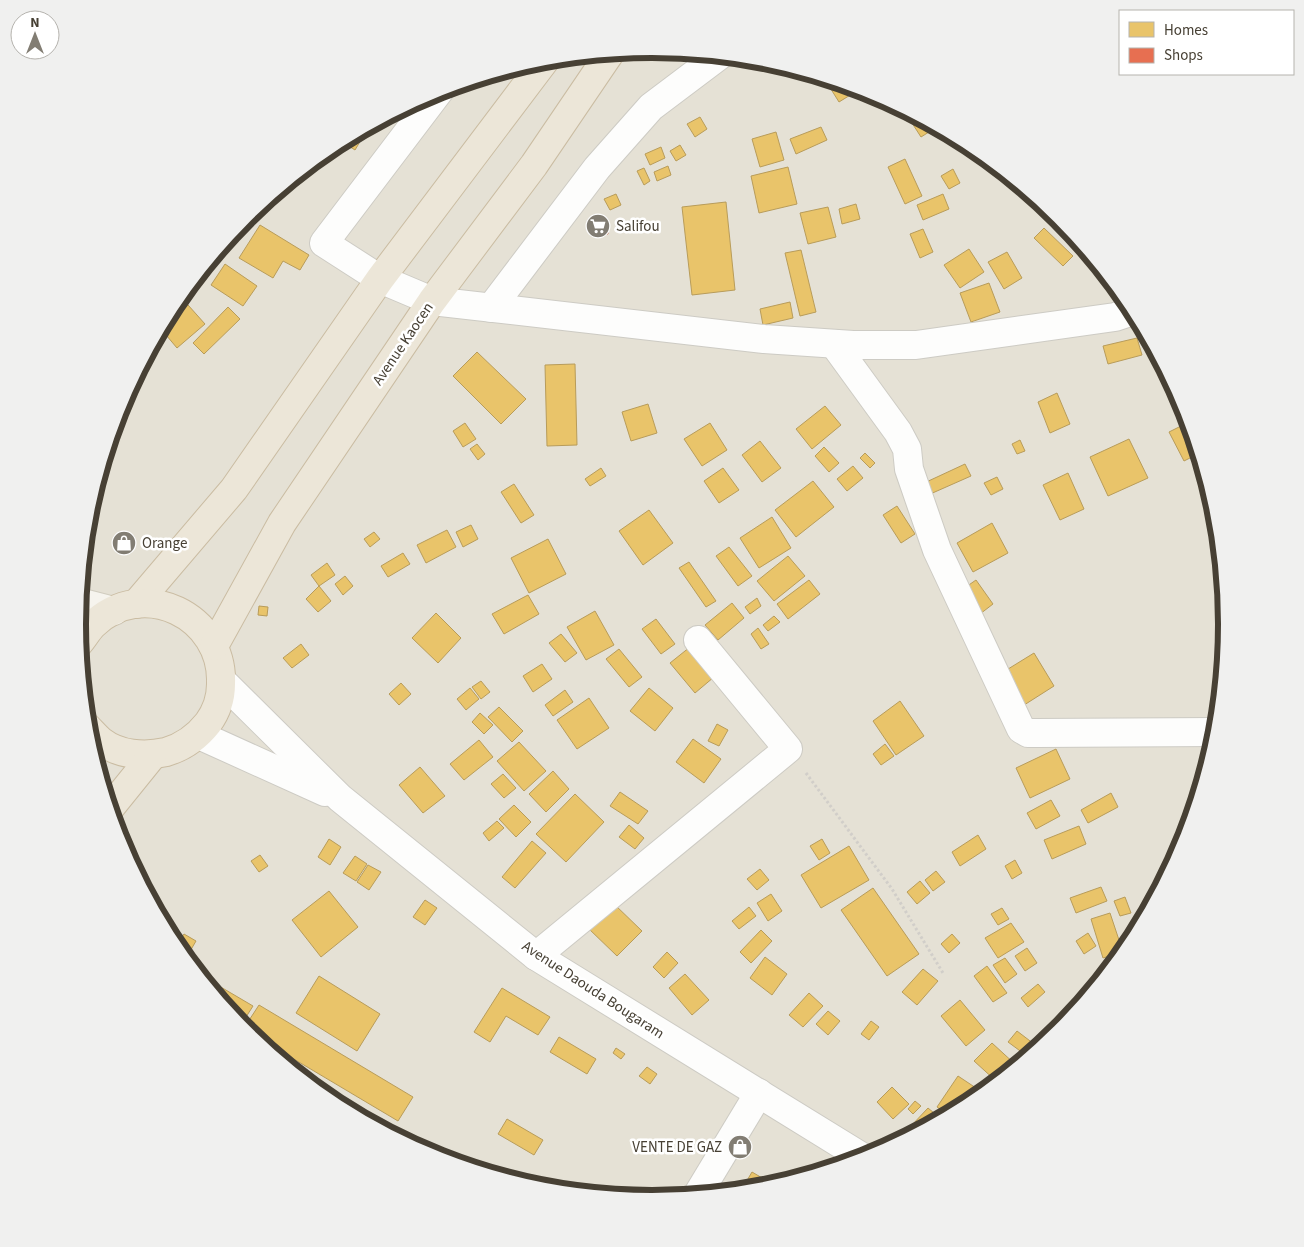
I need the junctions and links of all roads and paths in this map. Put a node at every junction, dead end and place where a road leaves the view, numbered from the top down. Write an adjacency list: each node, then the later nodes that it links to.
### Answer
1 (605, 60): 6 (highway, Avenue Kaocen)
2 (712, 61): 7 (street)
3 (539, 69): 5 (highway)
4 (430, 103): 5 (street)
5 (380, 279): 6 (street); 11 (highway)
6 (432, 301): 7 (street); 14 (highway, Avenue Kaocen)
7 (491, 308): 9 (street)
8 (1126, 314): 9 (street)
9 (834, 344): 16 (street)
10 (87, 603): 11 (street)
11 (125, 607): 12 (highway); 14 (highway)
12 (86, 633)
13 (698, 640): 19 (street)
14 (214, 646): 15 (highway)
15 (222, 680): 17 (highway); 21 (street, Avenue Daouda Bougaram)
16 (1207, 732)
17 (199, 734): 20 (highway); 21 (street, Avenue Daouda Bougaram)
18 (98, 738): 20 (highway)
19 (788, 749): 23 (street); 24 (path)
20 (152, 756): 22 (highway)
21 (340, 798): 23 (street, Avenue Daouda Bougaram)
22 (115, 802)
23 (536, 956): 25 (street, Avenue Daouda Bougaram)
24 (943, 973)
25 (759, 1093): 26 (street, Avenue Daouda Bougaram); 27 (street)
26 (853, 1152)
27 (702, 1187)

